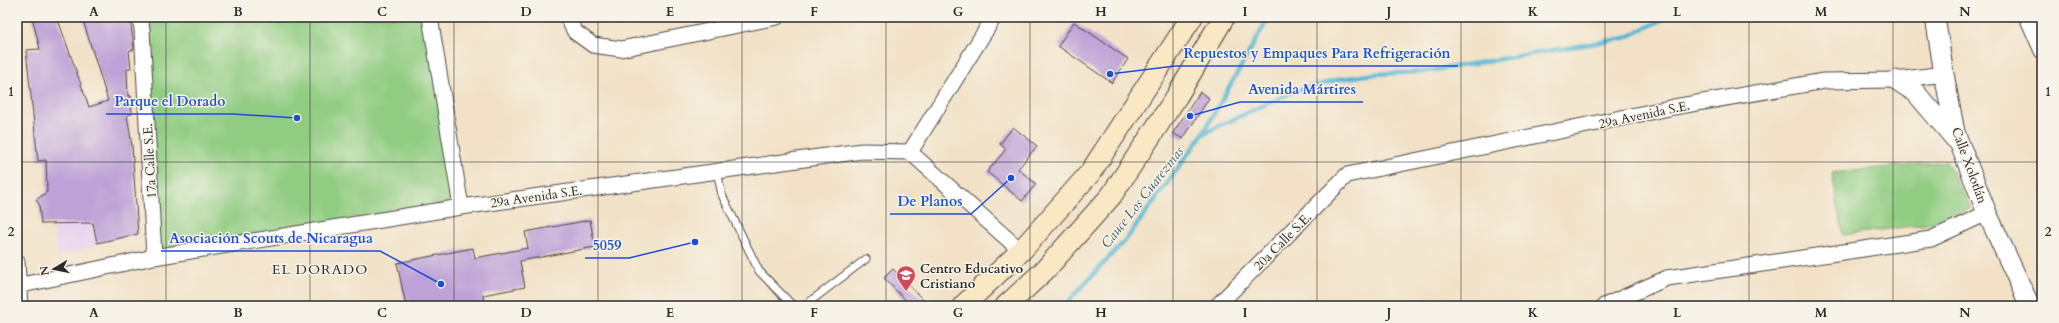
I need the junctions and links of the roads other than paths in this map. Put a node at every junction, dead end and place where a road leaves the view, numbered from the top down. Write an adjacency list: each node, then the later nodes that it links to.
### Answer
1 (140, 17): 20 (street, 17a Calle S.E.)
2 (430, 17): 17 (street)
3 (567, 17): 4 (street)
4 (777, 17)
5 (994, 17): 14 (street)
6 (1192, 17): 19 (main road)
7 (1224, 17): 28 (main road)
8 (1935, 17): 11 (street, Calle Xolotlán)
9 (2027, 17): 10 (street)
10 (2042, 51)
11 (1944, 74): 12 (street, 29a Avenida S.E.); 13 (street, Calle Xolotlán)
12 (1896, 80): 13 (street); 16 (street, 29a Avenida S.E.)
13 (1962, 148): 18 (street, Calle Xolotlán)
14 (910, 152): 15 (street, 29a Avenida S.E.); 19 (street)
15 (717, 171): 17 (street, 29a Avenida S.E.); 25 (lane)
16 (1347, 175): 29 (street, 20a Calle S.E.)
17 (461, 207): 20 (street, 29a Avenida S.E.)
18 (1987, 213): 30 (street); 31 (street, Calle Xolotlán)
19 (1021, 251): 27 (main road)
20 (154, 257): 23 (street, 29a Avenida S.E.)
21 (866, 259): 26 (lane)
22 (17, 262): 23 (street)
23 (18, 285): 24 (street)
24 (20, 306)
25 (792, 306)
26 (804, 306)
27 (964, 306)
28 (1006, 306)
29 (1218, 306)
30 (1604, 306)
31 (2030, 306)

